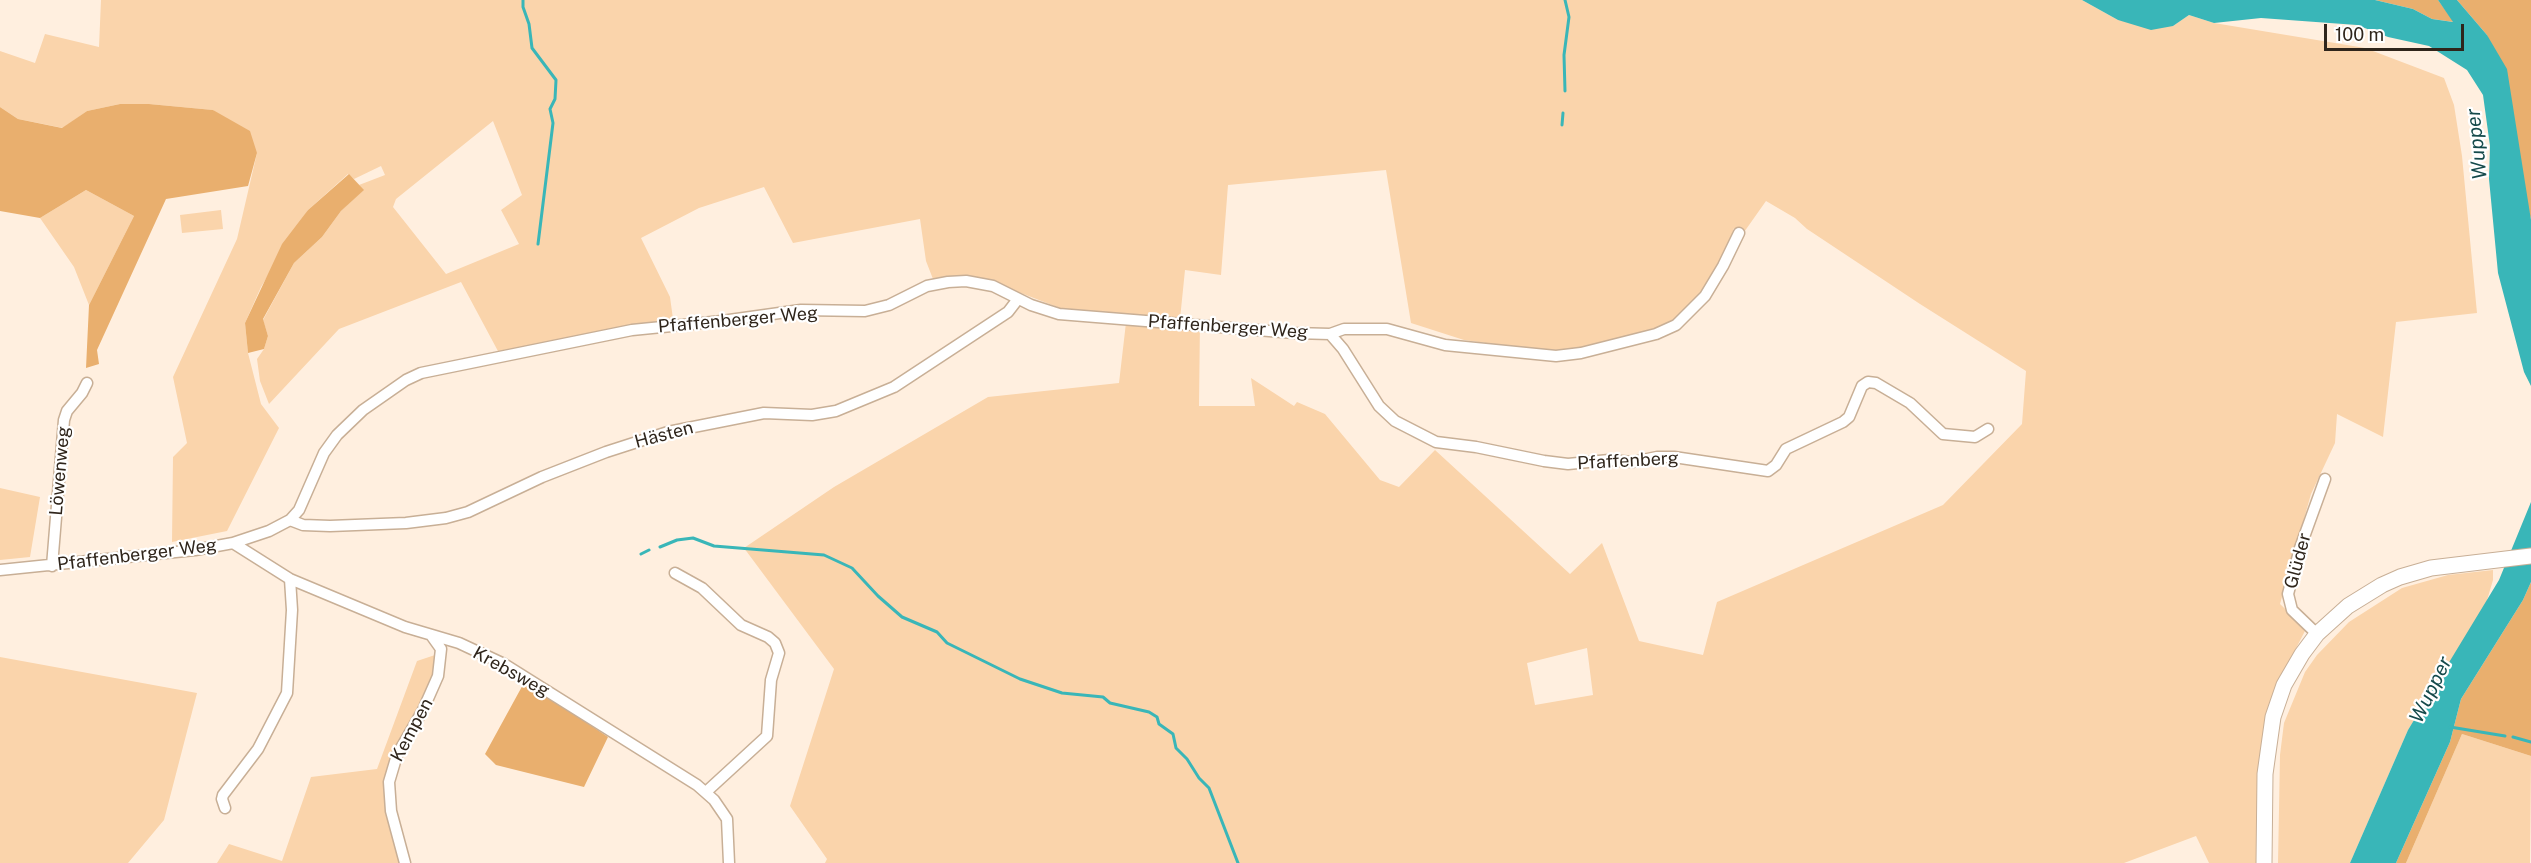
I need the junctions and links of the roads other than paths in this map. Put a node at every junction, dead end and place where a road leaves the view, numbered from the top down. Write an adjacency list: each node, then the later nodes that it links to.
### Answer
1 (1739, 233): 3 (street, Pfaffenberger Weg)
2 (1018, 298): 3 (street, Pfaffenberger Weg); 7 (street, Hästen); 7 (street, Pfaffenberger Weg)
3 (1330, 334): 5 (street, Pfaffenberg)
4 (87, 383): 10 (street, Löwenweg)
5 (1988, 429)
6 (2325, 479): 14 (street, Glüder)
7 (290, 520): 8 (street, Pfaffenberger Weg)
8 (233, 543): 10 (street, Pfaffenberger Weg); 13 (street, Krebsweg)
9 (2531, 556): 14 (main road)
10 (52, 566): 11 (street, Pfaffenberger Weg)
11 (0, 570)
12 (675, 573): 16 (street)
13 (290, 579): 15 (street, Krebsweg); 17 (street)
14 (2317, 634): 20 (main road)
15 (430, 635): 16 (street, Krebsweg); 18 (street, Kempen)
16 (706, 792): 19 (street, Krebsweg)
17 (225, 808)
18 (405, 863)
19 (729, 863)
20 (2264, 863)

